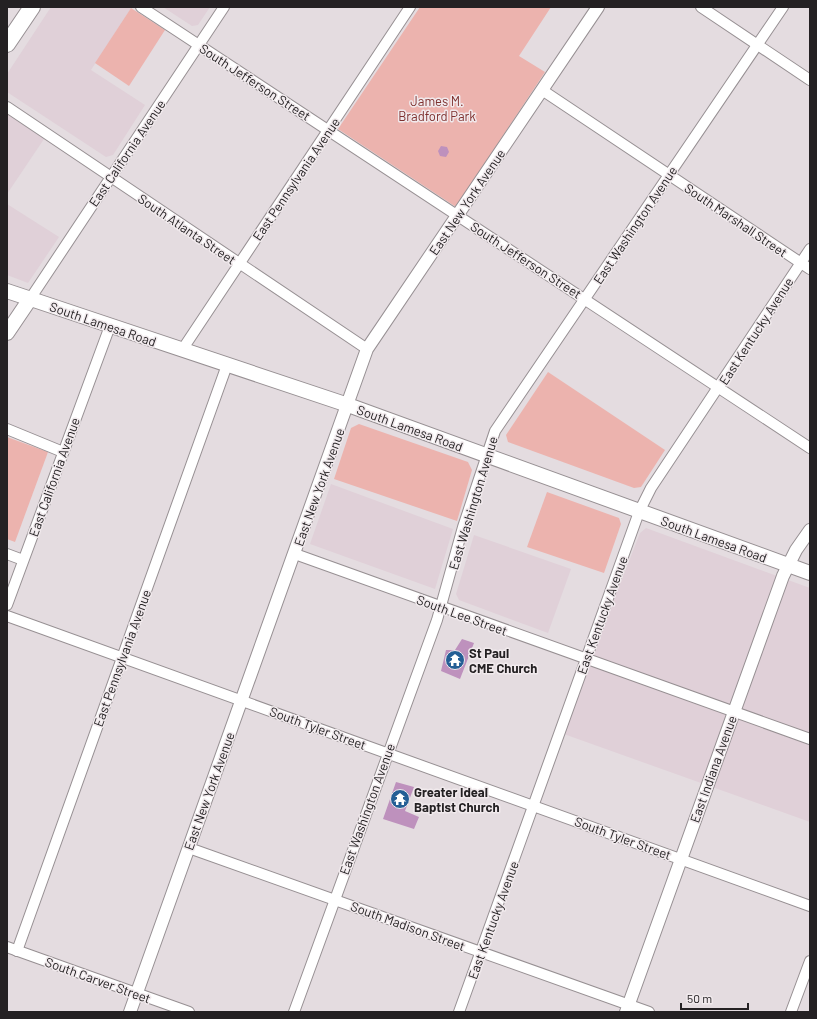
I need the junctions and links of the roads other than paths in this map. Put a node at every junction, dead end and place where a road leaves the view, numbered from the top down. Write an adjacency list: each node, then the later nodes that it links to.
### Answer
1 (32, 7): 8 (main road)
2 (141, 7): 9 (street, South Jefferson Street)
3 (224, 7): 9 (street, East California Avenue)
4 (410, 7): 14 (street, East Pennsylvania Avenue)
5 (598, 7): 12 (street, East New York Avenue)
6 (701, 7): 10 (street)
7 (783, 7): 10 (street, East Washington Avenue)
8 (7, 44)
9 (198, 45): 14 (street, South Jefferson Street); 16 (street, East California Avenue)
10 (758, 45): 11 (street); 15 (street, East Washington Avenue)
11 (810, 80)
12 (542, 90): 15 (street, South Marshall Street); 17 (street, East New York Avenue)
13 (7, 107): 16 (street, South Atlanta Street)
14 (328, 130): 17 (street, South Jefferson Street); 20 (street, East Pennsylvania Avenue)
15 (669, 175): 19 (street, South Marshall Street); 24 (street, East Washington Avenue)
16 (110, 177): 20 (street, South Atlanta Street); 23 (street, East California Avenue)
17 (458, 216): 24 (street, South Jefferson Street); 27 (street, East New York Avenue)
18 (810, 249): 19 (street, East Kentucky Avenue)
19 (801, 263): 21 (street, South Marshall Street); 30 (street, East Kentucky Avenue)
20 (240, 264): 27 (street, South Atlanta Street); 28 (street, East Pennsylvania Avenue)
21 (810, 269)
22 (7, 291): 23 (main road, South Lamesa Road)
23 (30, 299): 25 (main road, South Lamesa Road); 26 (main road)
24 (584, 299): 30 (street, South Jefferson Street); 35 (street, East Washington Avenue)
25 (110, 326): 28 (main road, South Lamesa Road); 34 (street, East California Avenue)
26 (7, 333)
27 (367, 349): 31 (street, East New York Avenue)
28 (182, 350): 29 (main road, South Lamesa Road)
29 (227, 365): 31 (main road, South Lamesa Road); 46 (street, East Pennsylvania Avenue)
30 (718, 388): 33 (street, South Jefferson Street); 36 (street, East Kentucky Avenue)
31 (348, 405): 35 (main road, South Lamesa Road); 39 (street, East New York Avenue)
32 (7, 429): 34 (street)
33 (810, 448)
34 (63, 452): 40 (street, East California Avenue)
35 (487, 455): 36 (main road, South Lamesa Road); 44 (street, East Washington Avenue)
36 (639, 512): 41 (main road, South Lamesa Road); 47 (street, East Kentucky Avenue)
37 (810, 530): 41 (street, East Indiana Avenue)
38 (7, 554): 40 (street)
39 (294, 554): 44 (street, South Lee Street); 48 (street, East New York Avenue)
40 (24, 560): 43 (street, East California Avenue)
41 (788, 565): 42 (main road, South Lamesa Road); 49 (street, East Indiana Avenue)
42 (810, 573)
43 (7, 605)
44 (441, 607): 47 (street, South Lee Street); 51 (street, East Washington Avenue)
45 (7, 616): 46 (street, South Tyler Street)
46 (122, 658): 48 (street, South Tyler Street); 58 (street, East Pennsylvania Avenue)
47 (586, 659): 49 (street, South Lee Street); 52 (street, East Kentucky Avenue)
48 (242, 700): 51 (street, South Tyler Street); 53 (street, East New York Avenue)
49 (734, 712): 50 (street, South Lee Street); 54 (street, East Indiana Avenue)
50 (810, 740)
51 (388, 753): 52 (street, South Tyler Street); 55 (street, East Washington Avenue)
52 (534, 806): 54 (street, South Tyler Street); 59 (street, East Kentucky Avenue)
53 (189, 848): 55 (street, South Madison Street); 61 (street, East New York Avenue)
54 (681, 858): 56 (street, South Tyler Street); 62 (street, East Indiana Avenue)
55 (335, 899): 59 (street, South Madison Street); 65 (street, East Washington Avenue)
56 (810, 906)
57 (7, 947): 58 (street, South Carver Street)
58 (17, 951): 61 (street, South Carver Street)
59 (481, 952): 62 (street, South Madison Street); 66 (street, East Kentucky Avenue)
60 (810, 961): 68 (street)
61 (137, 993): 63 (street, East New York Avenue); 64 (street, South Carver Street)
62 (628, 1008): 67 (street, South Madison Street)
63 (130, 1012)
64 (189, 1012)
65 (294, 1012)
66 (460, 1012)
67 (649, 1012)
68 (791, 1012)

